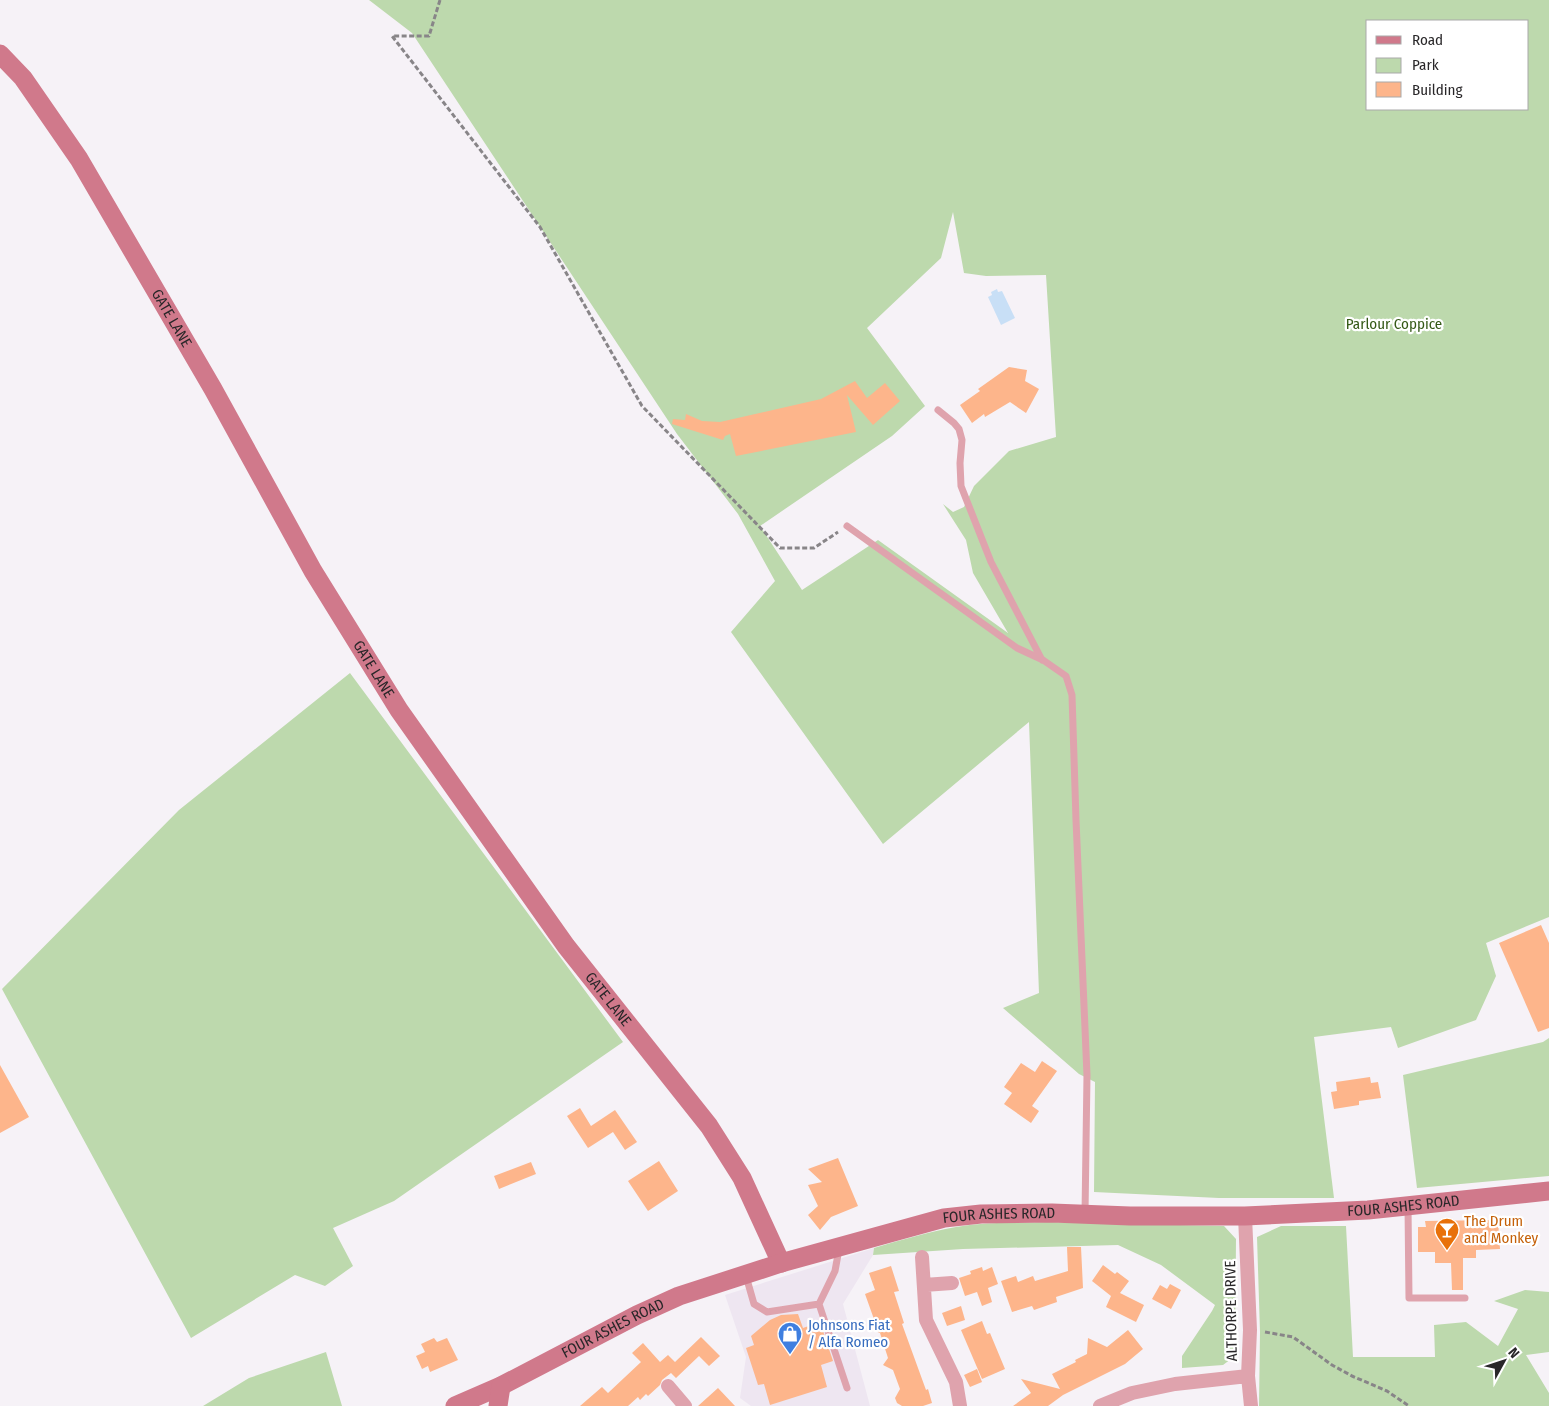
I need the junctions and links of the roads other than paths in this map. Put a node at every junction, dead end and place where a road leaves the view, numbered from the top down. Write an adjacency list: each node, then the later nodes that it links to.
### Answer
1 (0, 54): 11 (street, GATE LANE)
2 (938, 410): 4 (lane)
3 (847, 526): 4 (lane)
4 (1043, 660): 7 (lane)
5 (1549, 1191): 6 (street, FOUR ASHES ROAD)
6 (1408, 1205): 8 (street, FOUR ASHES ROAD); 15 (lane)
7 (1085, 1214): 8 (street, FOUR ASHES ROAD); 9 (street, FOUR ASHES ROAD)
8 (1245, 1216): 17 (street, ALTHORPE DRIVE)
9 (840, 1246): 11 (street, FOUR ASHES ROAD); 16 (lane)
10 (922, 1257): 14 (street)
11 (781, 1263): 12 (street, FOUR ASHES ROAD)
12 (745, 1274): 16 (lane); 18 (street, FOUR ASHES ROAD)
13 (952, 1283): 14 (street)
14 (924, 1285): 24 (street)
15 (1465, 1298)
16 (819, 1304): 20 (lane)
17 (1248, 1376): 25 (street); 26 (street, ALTHORPE DRIVE)
18 (501, 1386): 22 (street, FOUR ASHES ROAD); 23 (street)
19 (668, 1386): 21 (street)
20 (847, 1388)
21 (684, 1405)
22 (455, 1406)
23 (498, 1406)
24 (960, 1406)
25 (1100, 1406)
26 (1251, 1406)

